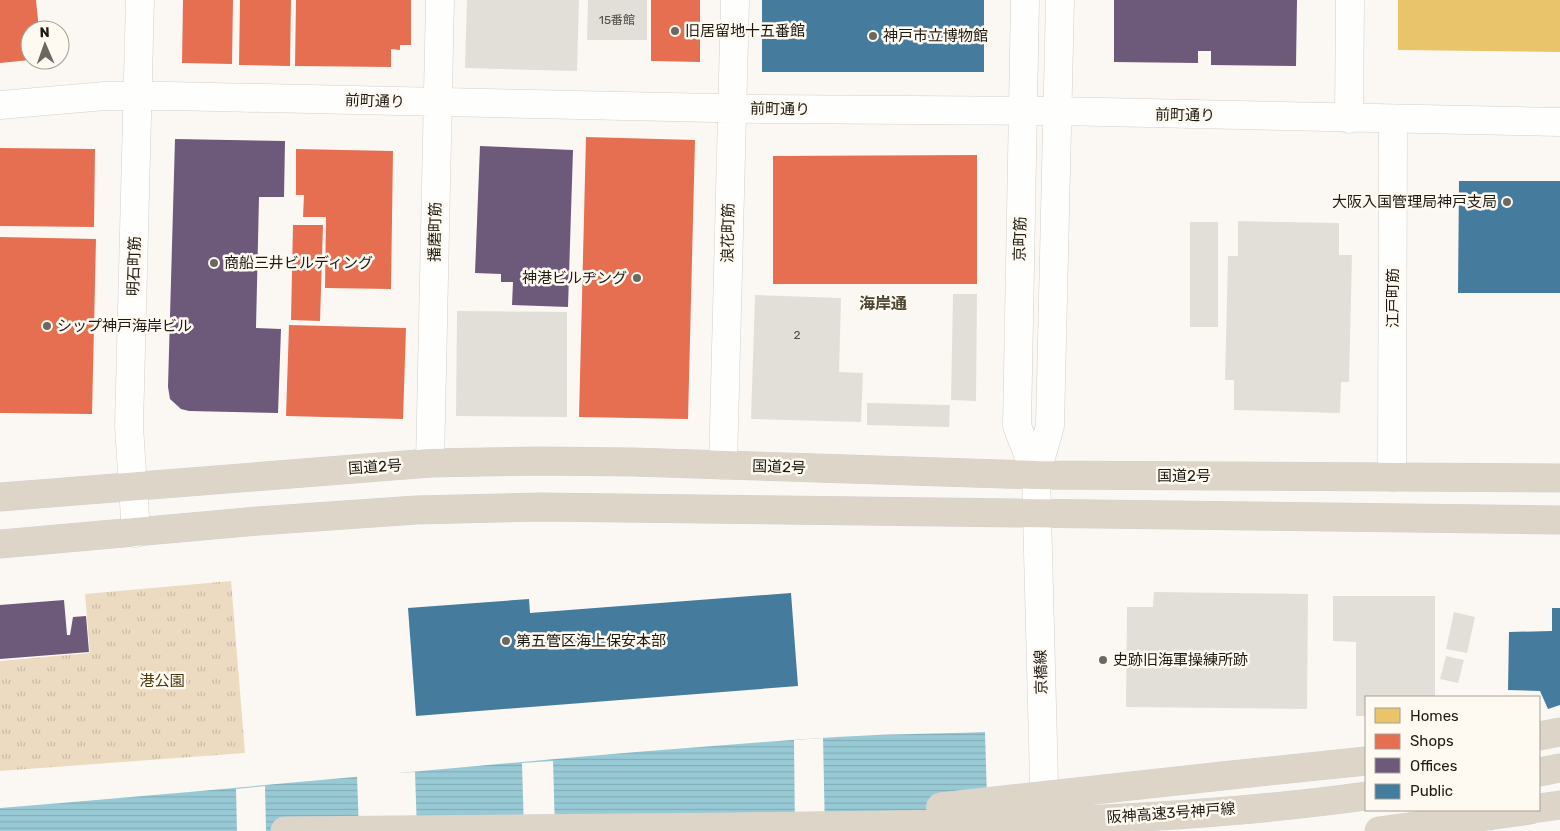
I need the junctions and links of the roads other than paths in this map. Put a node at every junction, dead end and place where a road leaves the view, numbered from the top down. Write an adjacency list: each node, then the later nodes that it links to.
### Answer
1 (140, 0): 7 (street, 明石町筋)
2 (440, 0): 8 (street, 播磨町筋)
3 (735, 0): 10 (street, 浪花町筋)
4 (1025, 0): 11 (street, 京町筋)
5 (1060, 0): 12 (street, 京町筋)
6 (1350, 0): 13 (street)
7 (138, 97): 8 (street, 前町通り); 9 (street, 前町通り); 21 (street, 明石町筋)
8 (438, 103): 10 (street, 前町通り); 16 (street, 播磨町筋)
9 (0, 104)
10 (731, 108): 11 (street, 前町通り); 17 (street, 浪花町筋)
11 (1022, 111): 12 (street, 前町通り); 18 (street, 京町筋)
12 (1057, 111): 13 (street, 前町通り); 18 (street, 京町筋)
13 (1350, 119): 14 (street, 前町通り)
14 (1393, 119): 15 (street, 前町通り); 19 (street, 江戸町筋)
15 (1560, 122)
16 (430, 463): 17 (highway, 国道2号); 21 (highway, 国道2号)
17 (724, 465): 18 (highway, 国道2号)
18 (1036, 475): 19 (highway, 国道2号); 23 (street, 京町筋)
19 (1392, 477): 20 (highway, 国道2号)
20 (1560, 478)
21 (132, 486): 22 (highway, 国道2号); 25 (street, 明石町筋)
22 (0, 496)
23 (1037, 514): 24 (highway); 25 (highway); 38 (street, 京橋線)
24 (1560, 520)
25 (136, 532): 26 (highway)
26 (0, 544)
27 (1560, 732): 28 (highway)
28 (1540, 736)
29 (1365, 761): 36 (highway, bridge)
30 (1560, 768): 31 (highway)
31 (1540, 772)
32 (1365, 796): 36 (highway, 阪神高速3号神戸線, bridge)
33 (1560, 805): 34 (highway)
34 (1540, 808)
35 (1523, 811): 39 (highway)
36 (732, 827): 37 (highway, 阪神高速3号神戸線)
37 (285, 831)
38 (1046, 831)
39 (1379, 831)

